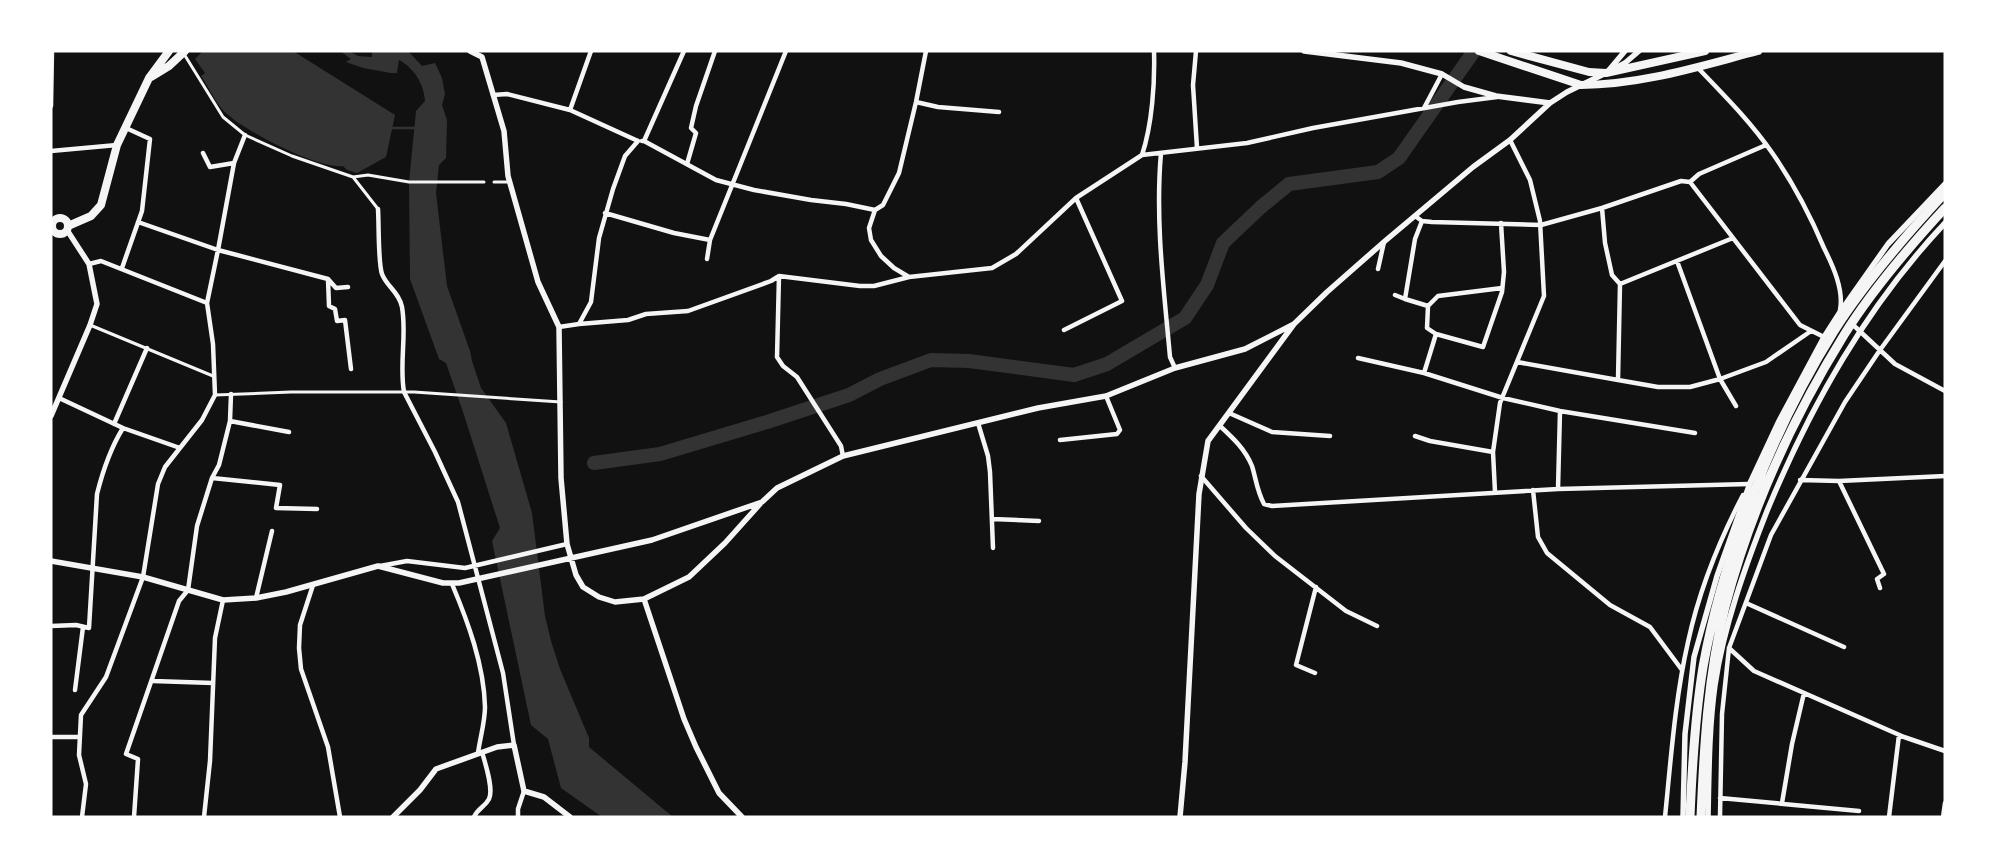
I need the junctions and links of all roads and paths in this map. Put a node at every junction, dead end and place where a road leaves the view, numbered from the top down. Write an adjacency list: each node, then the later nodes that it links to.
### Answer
1 (52, 51): 29 (street)
2 (184, 51): 23 (main road); 34 (street)
3 (470, 51): 19 (street)
4 (591, 51): 31 (street)
5 (684, 51): 37 (street)
6 (716, 51): 46 (street)
7 (786, 51): 52 (street)
8 (926, 51): 27 (street)
9 (1154, 51): 44 (street)
10 (1196, 51): 40 (street)
11 (1304, 51): 22 (street)
12 (1511, 51): 21 (main road)
13 (1625, 51): 21 (street)
14 (1639, 51): 21 (street)
15 (1705, 51): 21 (main road)
16 (1758, 51): 20 (main road)
17 (1483, 53): 24 (main road)
18 (166, 54): 23 (main road)
19 (483, 54): 25 (street)
20 (1697, 67): 24 (main road); 39 (street)
21 (1606, 73): 24 (street)
22 (1442, 74): 26 (street); 30 (street)
23 (149, 78): 33 (main road)
24 (1581, 85): 28 (street)
25 (493, 95): 31 (street); 50 (street)
26 (1504, 97): 28 (street); 30 (street)
27 (916, 102): 32 (street); 59 (street)
28 (1550, 103): 36 (street)
29 (51, 106)
30 (1426, 108): 40 (street)
31 (570, 110): 35 (street)
32 (1000, 112)
33 (126, 128): 38 (main road); 64 (street)
34 (245, 135): 45 (street); 47 (street)
35 (638, 140): 37 (street); 60 (street)
36 (1510, 140): 61 (street); 67 (street)
37 (644, 141): 46 (street)
38 (117, 145): 41 (street); 68 (main road)
39 (1766, 145): 51 (street); 90 (street)
40 (1198, 148): 43 (street)
41 (51, 151)
42 (203, 153): 45 (street)
43 (1160, 153): 44 (street); 104 (street)
44 (1142, 155): 55 (street)
45 (234, 163): 73 (street)
46 (687, 164): 52 (street)
47 (353, 178): 48 (street); 56 (street)
48 (484, 182)
49 (494, 182): 50 (street)
50 (510, 182): 94 (street)
51 (1690, 182): 57 (street); 70 (street)
52 (732, 184): 59 (street); 71 (street)
53 (1945, 184): 90 (street)
54 (1945, 193): 199 (highway)
55 (1076, 198): 81 (street); 95 (street)
56 (378, 208): 111 (street)
57 (1602, 208): 67 (street); 83 (street)
58 (1945, 208): 200 (highway)
59 (875, 210): 81 (street)
60 (606, 213): 71 (street); 91 (street)
61 (1415, 216): 63 (street); 72 (street)
62 (54, 217): 68 (main road); 69 (main road)
63 (1422, 220): 65 (street); 87 (street)
64 (138, 222): 73 (street); 78 (street)
65 (1500, 223): 67 (street); 85 (street)
66 (1945, 223): 97 (street)
67 (1540, 226): 103 (street)
68 (67, 228): 69 (main road); 77 (street)
69 (52, 231)
70 (1733, 238): 75 (street); 96 (street)
71 (710, 240): 74 (street)
72 (1385, 241): 79 (street); 92 (street)
73 (218, 250): 82 (street); 88 (street)
74 (707, 259)
75 (1677, 261): 83 (street); 108 (street)
76 (1945, 261): 101 (street)
77 (89, 264): 78 (street); 93 (street)
78 (122, 268): 88 (street)
79 (1378, 269)
80 (779, 276): 81 (street); 91 (street); 134 (street)
81 (908, 277)
82 (328, 279): 84 (street); 105 (street)
83 (1620, 284): 109 (street)
84 (348, 287)
85 (1502, 288): 89 (street); 98 (street)
86 (1395, 295): 87 (street)
87 (1405, 299): 89 (street)
88 (207, 303): 107 (street)
89 (1428, 306): 98 (street)
90 (1840, 312): 97 (street); 99 (street)
91 (580, 324): 94 (street)
92 (1294, 324): 104 (street); 120 (street)
93 (90, 325): 100 (street); 115 (street)
94 (559, 327): 117 (street)
95 (1064, 330)
96 (1811, 331): 99 (street); 108 (street)
97 (1860, 332): 101 (street); 201 (street)
98 (1436, 334): 106 (street)
99 (1824, 337): 140 (street)
100 (147, 348): 107 (street); 124 (street)
101 (1880, 350): 110 (street); 138 (street)
102 (1358, 358): 106 (street)
103 (1517, 362): 109 (street); 116 (street)
104 (1175, 368): 114 (street)
105 (351, 370)
106 (1424, 373): 116 (street)
107 (213, 376): 112 (street)
108 (1720, 379): 109 (street); 118 (street)
109 (1618, 380)
110 (1945, 391)
111 (404, 392): 113 (street); 117 (street); 153 (street)
112 (215, 394): 113 (street); 132 (street)
113 (231, 394): 122 (street)
114 (1106, 396): 123 (street); 131 (street)
115 (59, 398): 121 (street); 124 (street)
116 (1503, 398): 119 (street); 133 (street)
117 (561, 402): 149 (street)
118 (1736, 406)
119 (1560, 411): 128 (street); 141 (street)
120 (1229, 413): 125 (street); 129 (street)
121 (51, 416)
122 (230, 421): 127 (street); 137 (street)
123 (978, 423): 134 (street); 146 (street)
124 (114, 424): 126 (street)
125 (1220, 426): 135 (street); 143 (street)
126 (123, 428): 132 (street); 154 (street)
127 (289, 432)
128 (1695, 433)
129 (1330, 436)
130 (1415, 436): 133 (street)
131 (1060, 440)
132 (180, 448): 155 (street)
133 (1493, 452): 143 (street)
134 (843, 456): 144 (street)
135 (1202, 476): 158 (street); 196 (street)
136 (1945, 476): 139 (street)
137 (212, 478): 145 (street); 160 (street)
138 (1800, 480): 139 (street); 164 (street)
139 (1839, 481): 159 (street)
140 (1750, 483): 141 (street); 170 (street); 198 (street)
141 (1558, 488): 142 (street)
142 (1532, 490): 143 (street); 170 (street)
143 (1495, 492)
144 (762, 502): 156 (street); 162 (street)
145 (317, 509)
146 (992, 519): 147 (street); 150 (street)
147 (1039, 521)
148 (272, 531): 161 (street)
149 (567, 544): 153 (street); 162 (street)
150 (993, 548)
151 (51, 561): 154 (street)
152 (378, 566): 153 (street); 156 (street); 157 (street)
153 (474, 566): 179 (street)
154 (91, 568): 155 (street); 167 (street)
155 (143, 577): 160 (street); 178 (street)
156 (452, 584): 181 (street)
157 (313, 585): 161 (street); 190 (street)
158 (1316, 588): 166 (street); 171 (street)
159 (1880, 588)
160 (188, 590): 163 (street); 172 (street)
161 (256, 598): 163 (street)
162 (644, 599): 195 (street)
163 (223, 600): 173 (street)
164 (1746, 603): 168 (street); 169 (street)
165 (51, 626): 167 (street)
166 (1376, 626)
167 (83, 627): 174 (street)
168 (1844, 647)
169 (1729, 648): 175 (street); 183 (street)
170 (1682, 670): 197 (street)
171 (1315, 673)
172 (152, 681): 173 (street); 188 (street)
173 (213, 683): 189 (street)
174 (75, 690)
175 (1804, 693): 176 (street); 184 (street)
176 (1899, 735): 180 (street); 203 (street)
177 (51, 737): 178 (street)
178 (78, 737): 187 (street)
179 (514, 745): 181 (street); 182 (street)
180 (1945, 751)
181 (480, 753): 191 (street); 192 (street)
182 (524, 791): 193 (street); 194 (street)
183 (1720, 798): 184 (street); 202 (street)
184 (1782, 803): 186 (street)
185 (1945, 803): 204 (street)
186 (1859, 811)
187 (82, 817)
188 (134, 817)
189 (204, 817)
190 (340, 817)
191 (393, 817)
192 (474, 817)
193 (518, 817)
194 (570, 817)
195 (742, 817)
196 (1180, 817)
197 (1665, 817)
198 (1683, 817)
199 (1690, 817)
200 (1701, 817)
201 (1708, 817)
202 (1720, 817)
203 (1889, 817)
204 (1943, 817)

